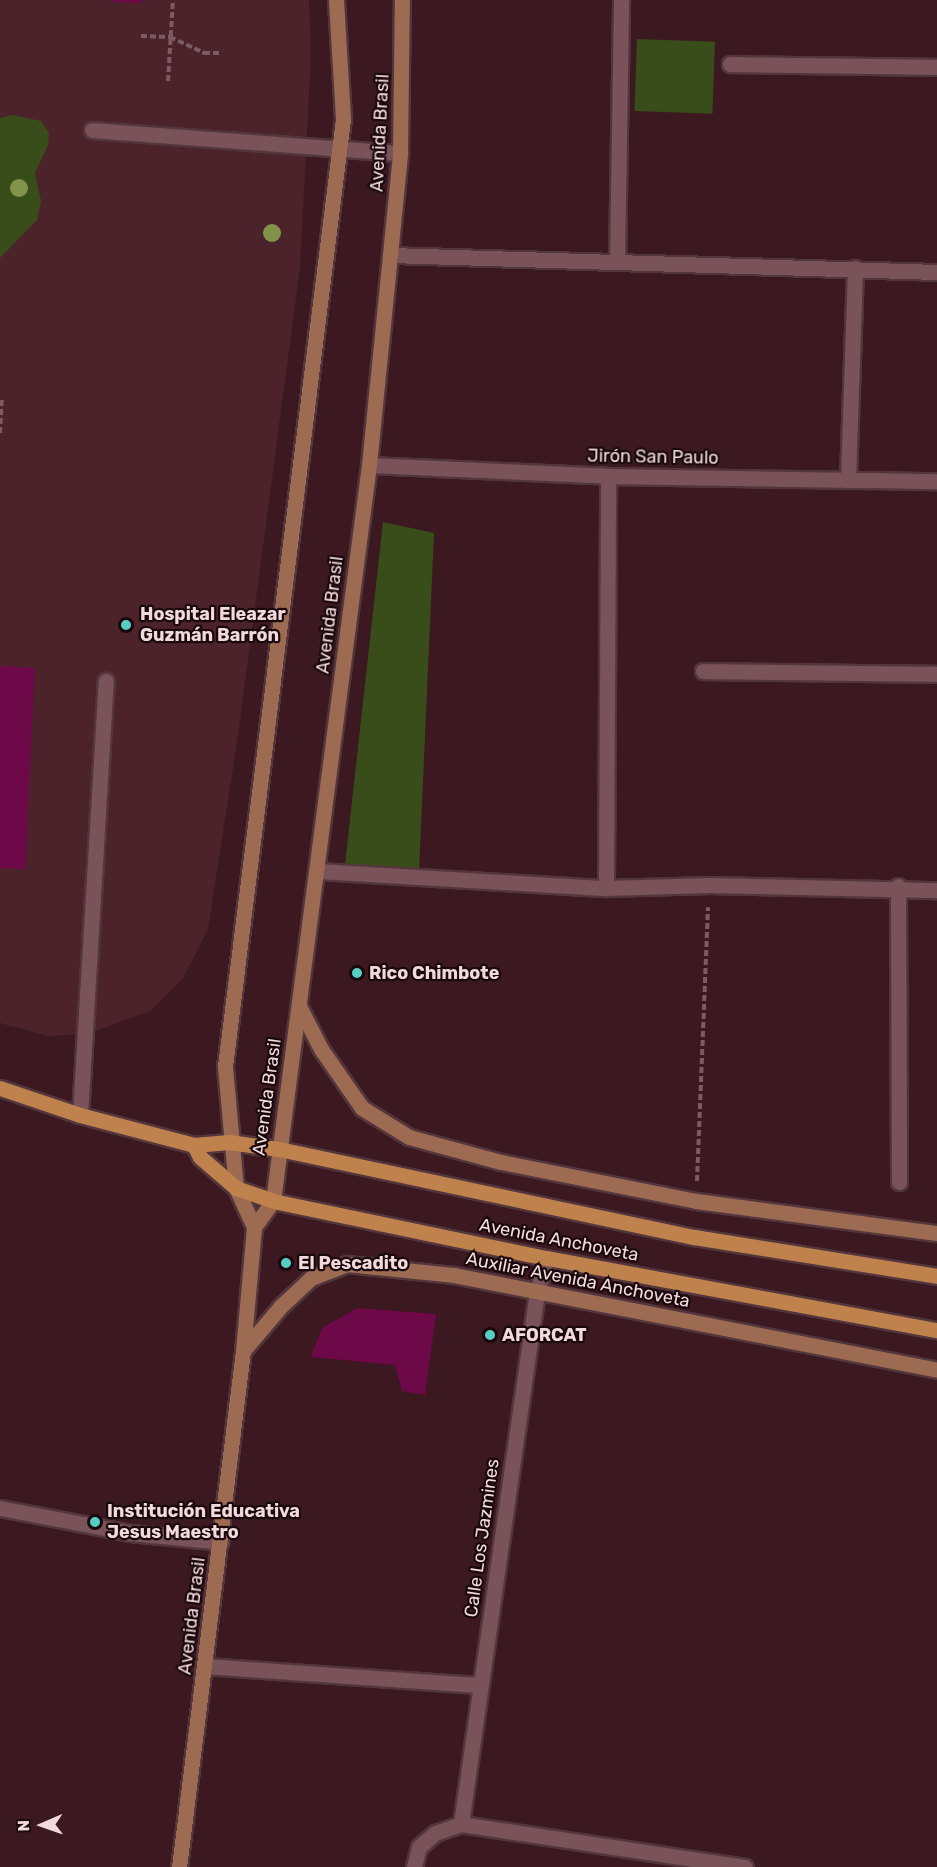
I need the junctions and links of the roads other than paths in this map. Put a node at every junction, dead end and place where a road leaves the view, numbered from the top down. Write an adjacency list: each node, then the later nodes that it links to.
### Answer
1 (336, 0): 7 (main road, Avenida Brasil)
2 (402, 0): 8 (main road, Avenida Brasil)
3 (621, 0): 10 (street)
4 (729, 64): 5 (street)
5 (937, 67)
6 (92, 130): 7 (street)
7 (340, 147): 8 (street); 27 (main road, Avenida Brasil)
8 (400, 153): 9 (main road, Avenida Brasil)
9 (390, 255): 10 (street); 13 (main road, Avenida Brasil)
10 (617, 262): 11 (street)
11 (855, 268): 12 (street); 15 (street)
12 (937, 272)
13 (369, 465): 14 (street, Jirón San Paulo); 20 (main road, Avenida Brasil)
14 (608, 476): 15 (street, Jirón San Paulo); 22 (street)
15 (848, 480): 16 (street, Jirón San Paulo)
16 (937, 481)
17 (703, 671): 18 (street)
18 (937, 674)
19 (106, 681): 26 (street)
20 (318, 871): 22 (street); 24 (main road, Avenida Brasil)
21 (898, 886): 22 (street); 23 (street); 30 (street)
22 (606, 888)
23 (937, 890)
24 (299, 1006): 29 (main road, Avenida Brasil); 34 (main road)
25 (0, 1088): 26 (main road, Avenida Anchoveta)
26 (80, 1115): 28 (main road, Avenida Anchoveta)
27 (229, 1142): 28 (main road, Avenida Anchoveta); 29 (main road, Avenida Anchoveta); 31 (main road, Avenida Brasil)
28 (194, 1145): 31 (main road, Avenida Anchoveta)
29 (279, 1149): 32 (main road, Avenida Brasil); 36 (main road, Avenida Anchoveta)
30 (898, 1182)
31 (236, 1188): 32 (main road, Avenida Anchoveta); 33 (main road, Avenida Brasil)
32 (273, 1201): 33 (main road, Avenida Brasil); 35 (main road, Avenida Anchoveta)
33 (254, 1227): 39 (main road, Avenida Brasil)
34 (937, 1233)
35 (547, 1258): 37 (street, Calle Los Jazmines); 38 (main road, Avenida Anchoveta)
36 (937, 1276)
37 (537, 1292): 39 (main road, Auxiliar Avenida Anchoveta); 40 (main road, Auxiliar Avenida Anchoveta); 44 (street, Calle Los Jazmines)
38 (937, 1330)
39 (243, 1351): 42 (main road, Avenida Brasil)
40 (937, 1370)
41 (0, 1508): 42 (street)
42 (221, 1542): 43 (main road, Avenida Brasil)
43 (206, 1666): 44 (street); 46 (main road, Avenida Brasil)
44 (480, 1685): 45 (street, Calle Los Jazmines)
45 (461, 1824): 47 (street); 48 (street)
46 (179, 1867)
47 (414, 1867)
48 (745, 1867)

